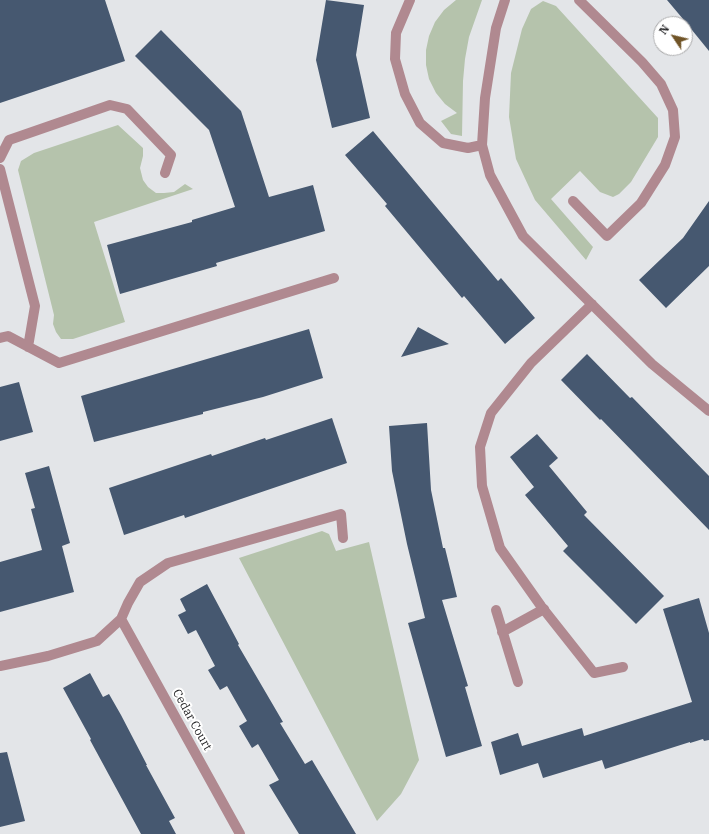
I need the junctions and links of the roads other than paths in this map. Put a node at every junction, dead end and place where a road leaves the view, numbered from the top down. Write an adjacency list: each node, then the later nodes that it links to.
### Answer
1 (410, 0): 4 (street)
2 (505, 0): 4 (street)
3 (579, 0): 8 (street)
4 (482, 145): 10 (street)
5 (0, 158): 7 (street)
6 (0, 169): 12 (street)
7 (165, 173)
8 (573, 201)
9 (334, 278): 12 (street)
10 (592, 304): 13 (street); 15 (street)
11 (0, 338): 12 (street)
12 (28, 347)
13 (709, 411)
14 (343, 538): 17 (street)
15 (544, 609): 18 (street); 20 (street)
16 (496, 610): 18 (street)
17 (121, 619): 19 (street); 22 (street, Cedar Court)
18 (502, 632): 21 (street)
19 (0, 666)
20 (623, 667)
21 (518, 682)
22 (240, 834)

